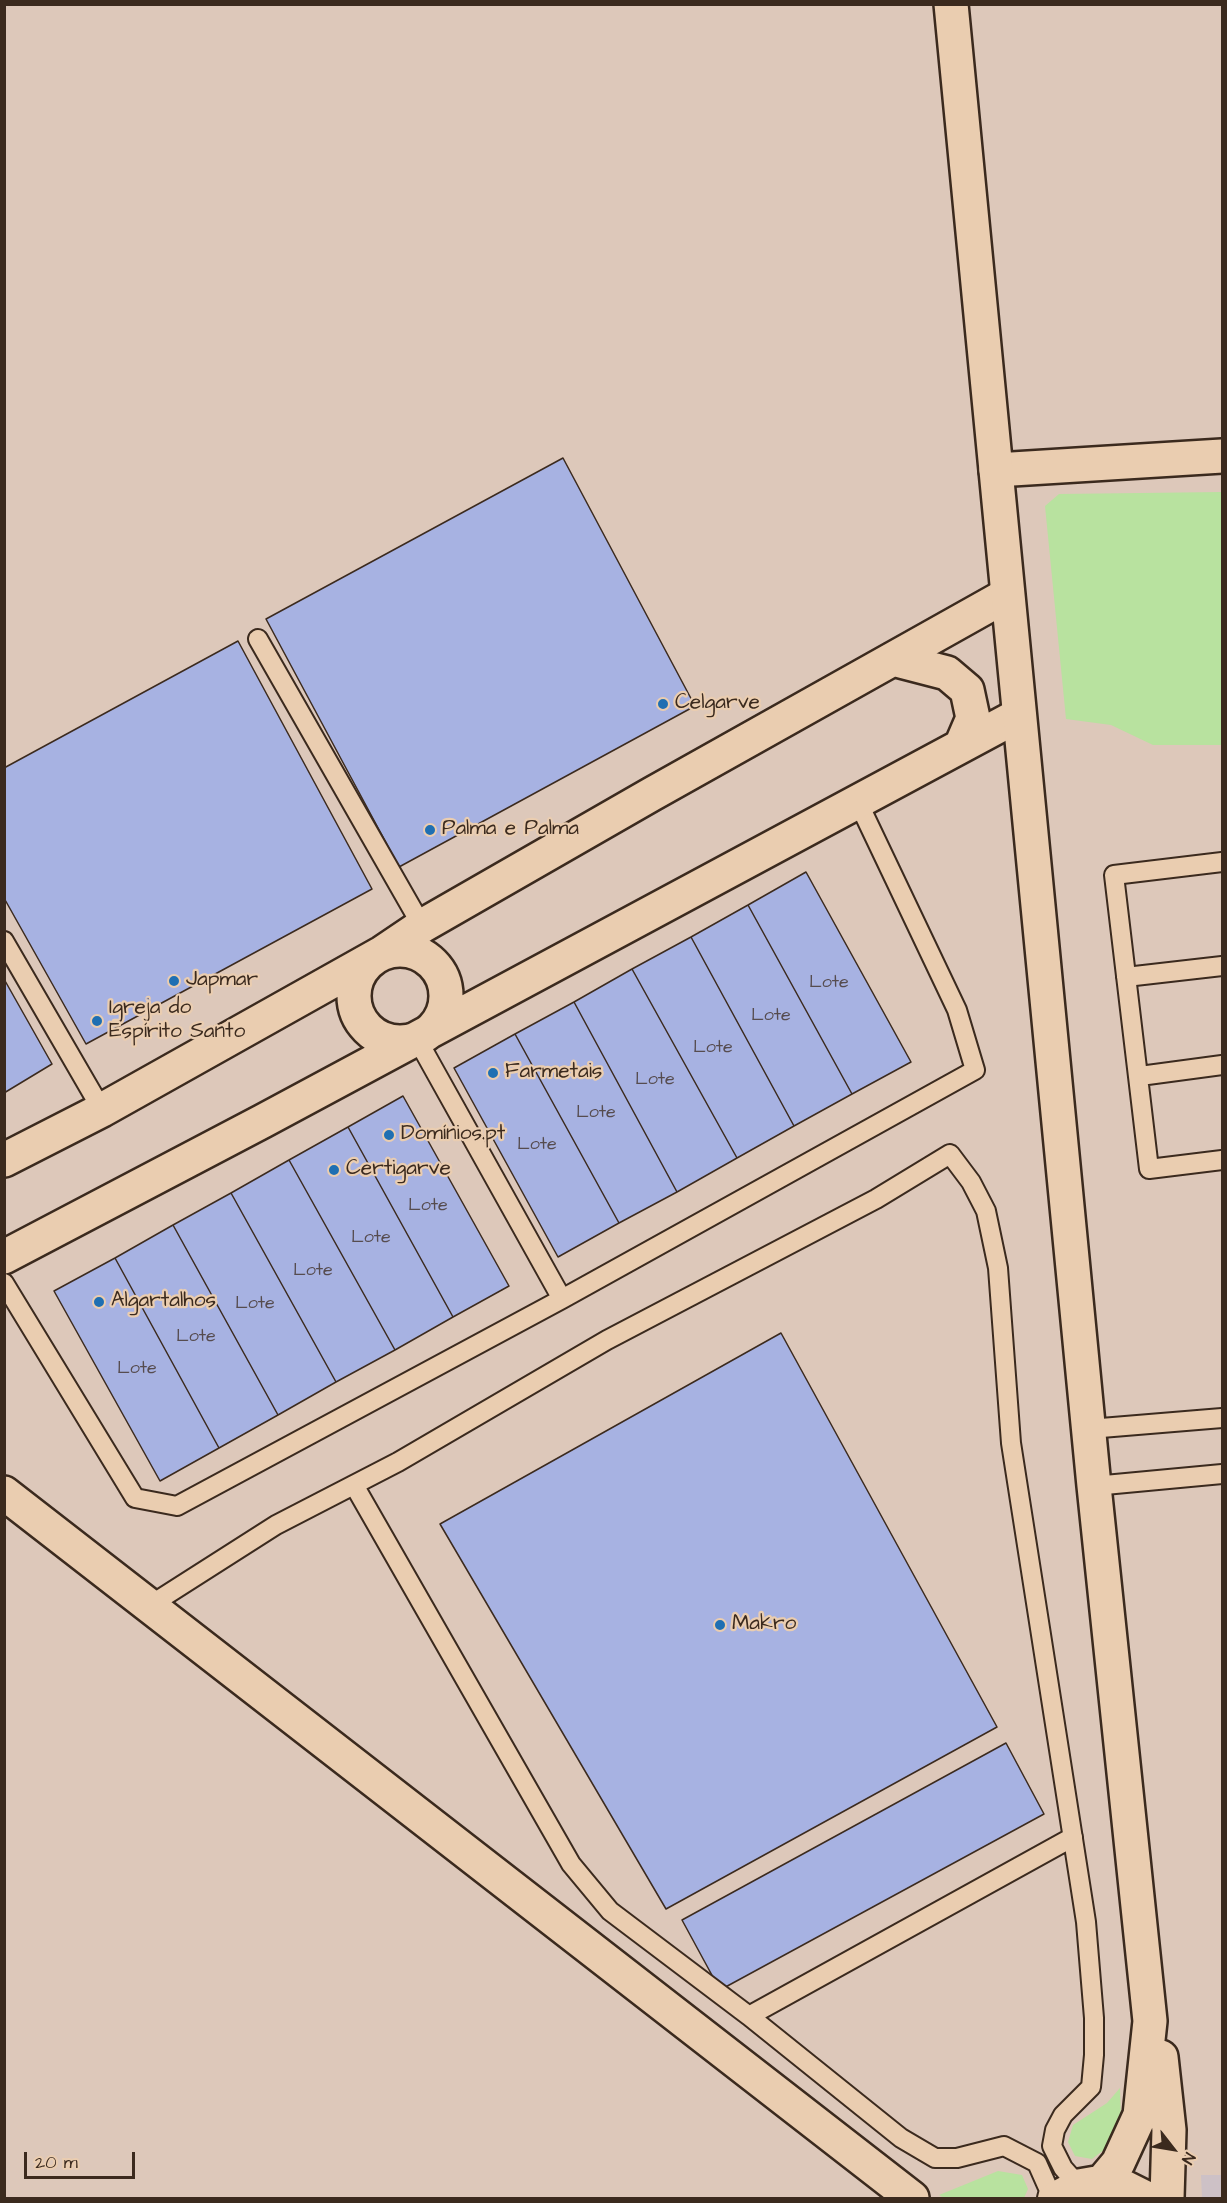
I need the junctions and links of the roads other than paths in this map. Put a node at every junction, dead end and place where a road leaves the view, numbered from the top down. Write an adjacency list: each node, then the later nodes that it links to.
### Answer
1 (951, 4): 3 (street)
2 (1222, 456): 3 (street)
3 (996, 470): 4 (street)
4 (1007, 595): 6 (street); 7 (street)
5 (258, 639): 11 (lane)
6 (893, 659): 8 (street); 11 (street)
7 (1019, 715): 8 (street); 26 (street)
8 (961, 746): 9 (street)
9 (858, 802): 16 (street); 24 (lane)
10 (1222, 862): 15 (lane)
11 (422, 926): 13 (street)
12 (4, 941): 19 (lane)
13 (382, 953): 16 (street); 16 (street); 19 (street)
14 (1222, 966): 15 (lane)
15 (1126, 977): 18 (lane)
16 (417, 1039): 22 (street); 24 (lane)
17 (1222, 1065): 18 (lane)
18 (1140, 1076): 21 (lane)
19 (102, 1110): 20 (street)
20 (4, 1160)
21 (1222, 1160)
22 (4, 1257)
23 (4, 1283): 24 (lane)
24 (562, 1299)
25 (1222, 1418): 26 (lane)
26 (1089, 1429): 29 (street)
27 (1222, 1474): 29 (lane)
28 (354, 1485): 31 (lane); 32 (lane); 33 (lane)
29 (1094, 1486): 34 (street)
30 (4, 1493): 31 (street)
31 (149, 1606): 36 (street)
32 (1073, 1837): 33 (lane); 35 (lane)
33 (749, 2016): 37 (lane)
34 (1150, 2021): 35 (street); 39 (street)
35 (1079, 2189): 38 (street)
36 (912, 2199)
37 (1047, 2199)
38 (1146, 2199)
39 (1167, 2199)

